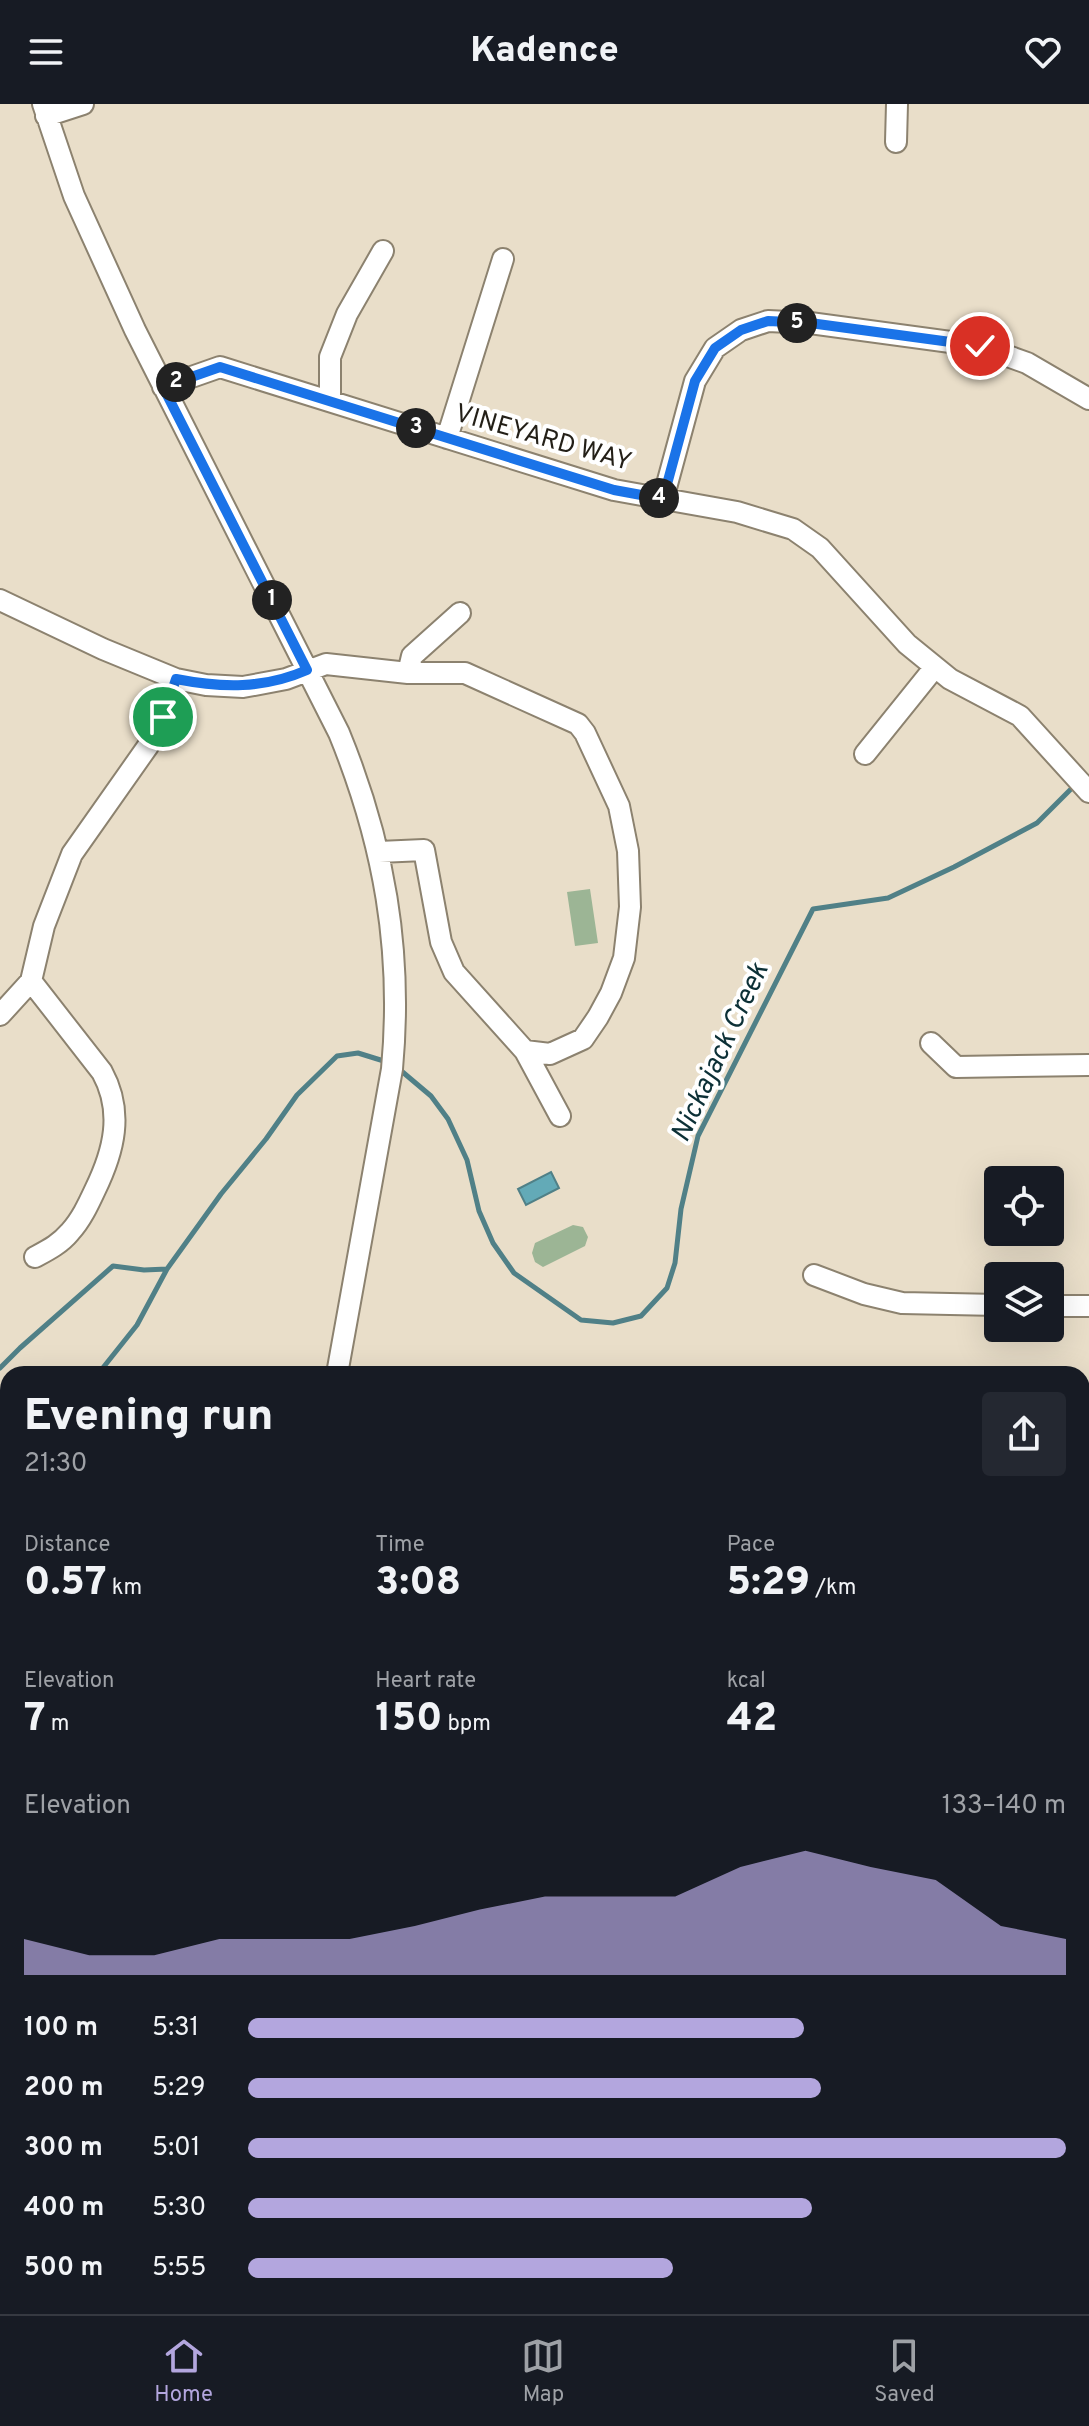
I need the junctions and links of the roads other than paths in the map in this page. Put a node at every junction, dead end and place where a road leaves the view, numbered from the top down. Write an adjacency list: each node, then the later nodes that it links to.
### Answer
1 (83, 104): 3 (street)
2 (897, 104): 4 (street)
3 (45, 110): 7 (street)
4 (896, 142)
5 (383, 251): 9 (street)
6 (503, 259): 10 (street)
7 (163, 387): 9 (street, VINEYARD WAY); 15 (street)
8 (1089, 399): 11 (street)
9 (330, 400): 10 (street, VINEYARD WAY)
10 (447, 438): 11 (street, VINEYARD WAY)
11 (663, 499): 14 (street, VINEYARD WAY)
12 (0, 600): 17 (street)
13 (460, 613): 16 (street)
14 (935, 667): 18 (street); 19 (street, VINEYARD WAY)
15 (307, 670): 16 (street); 17 (street); 20 (street)
16 (408, 673): 24 (street)
17 (176, 679): 21 (street)
18 (865, 754)
19 (1088, 790)
20 (379, 852): 24 (street); 32 (street)
21 (31, 981): 22 (street); 27 (street)
22 (0, 1015)
23 (931, 1043): 25 (street)
24 (525, 1051): 26 (street)
25 (1089, 1065)
26 (560, 1116)
27 (35, 1257)
28 (814, 1275): 29 (street)
29 (984, 1305)
30 (1064, 1306): 31 (street)
31 (1089, 1306)
32 (338, 1366)

